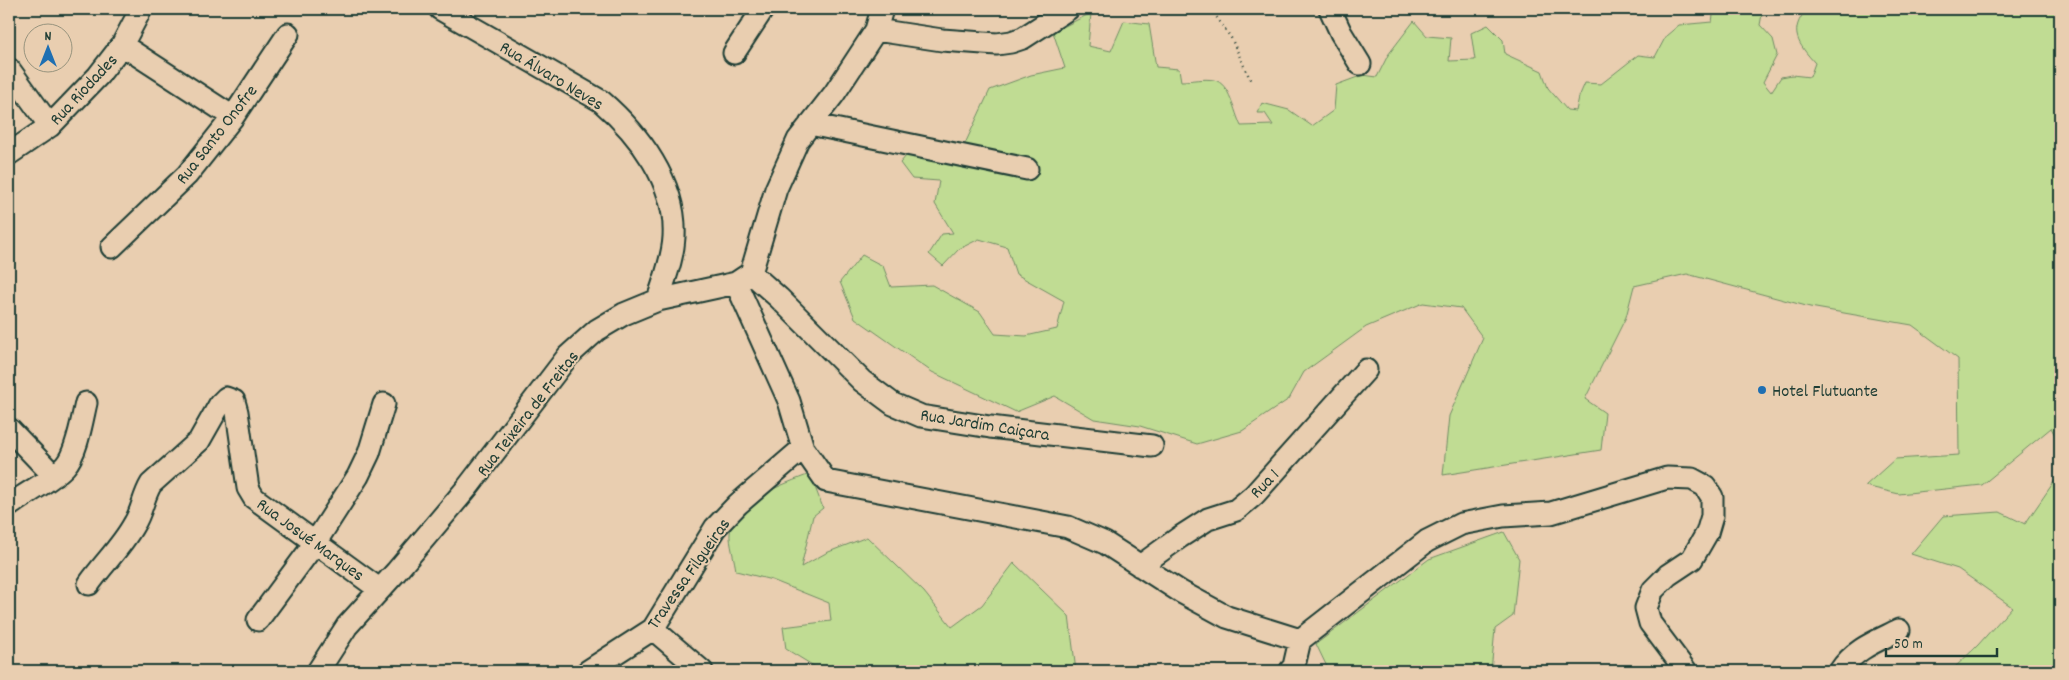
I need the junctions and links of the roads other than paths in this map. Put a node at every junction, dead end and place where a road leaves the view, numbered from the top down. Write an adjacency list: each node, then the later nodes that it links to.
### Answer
1 (141, 9): 9 (street, Rua Riodades)
2 (440, 9): 20 (street, Rua Álvaro Neves)
3 (762, 9): 10 (street)
4 (882, 9): 7 (street)
5 (1068, 9): 7 (street)
6 (1330, 9): 11 (street)
7 (876, 30): 14 (street)
8 (288, 34): 13 (street, Rua Santo Onofre)
9 (122, 45): 13 (street); 15 (street, Rua Riodades)
10 (734, 52)
11 (1360, 64)
12 (9, 69): 15 (street)
13 (233, 117): 18 (street, Rua Santo Onofre)
14 (810, 124): 17 (street); 19 (street)
15 (50, 126): 16 (street, Rua Riodades)
16 (9, 154)
17 (1027, 169)
18 (112, 247)
19 (744, 278): 20 (street, Rua Teixeira de Freitas); 25 (street, Rua Jardim Caiçara); 26 (street)
20 (658, 300): 32 (street, Rua Teixeira de Freitas)
21 (1366, 370): 30 (street, Rua 1)
22 (86, 403): 27 (street)
23 (384, 404): 29 (street)
24 (9, 429): 27 (street)
25 (1152, 446)
26 (804, 448): 30 (street); 34 (street, Travessa Filgueiras)
27 (54, 476): 28 (street)
28 (9, 506)
29 (315, 542): 31 (street, Rua Josué Marques); 32 (street, Rua Josué Marques); 33 (street)
30 (1140, 566): 36 (street)
31 (89, 584)
32 (379, 589): 38 (street, Rua Teixeira de Freitas)
33 (258, 620)
34 (653, 629): 37 (street); 39 (street, Travessa Filgueiras)
35 (1899, 630): 42 (street)
36 (1300, 640): 40 (street); 41 (street)
37 (698, 670)
38 (318, 671)
39 (588, 671)
40 (1290, 671)
41 (1686, 671)
42 (1840, 671)

